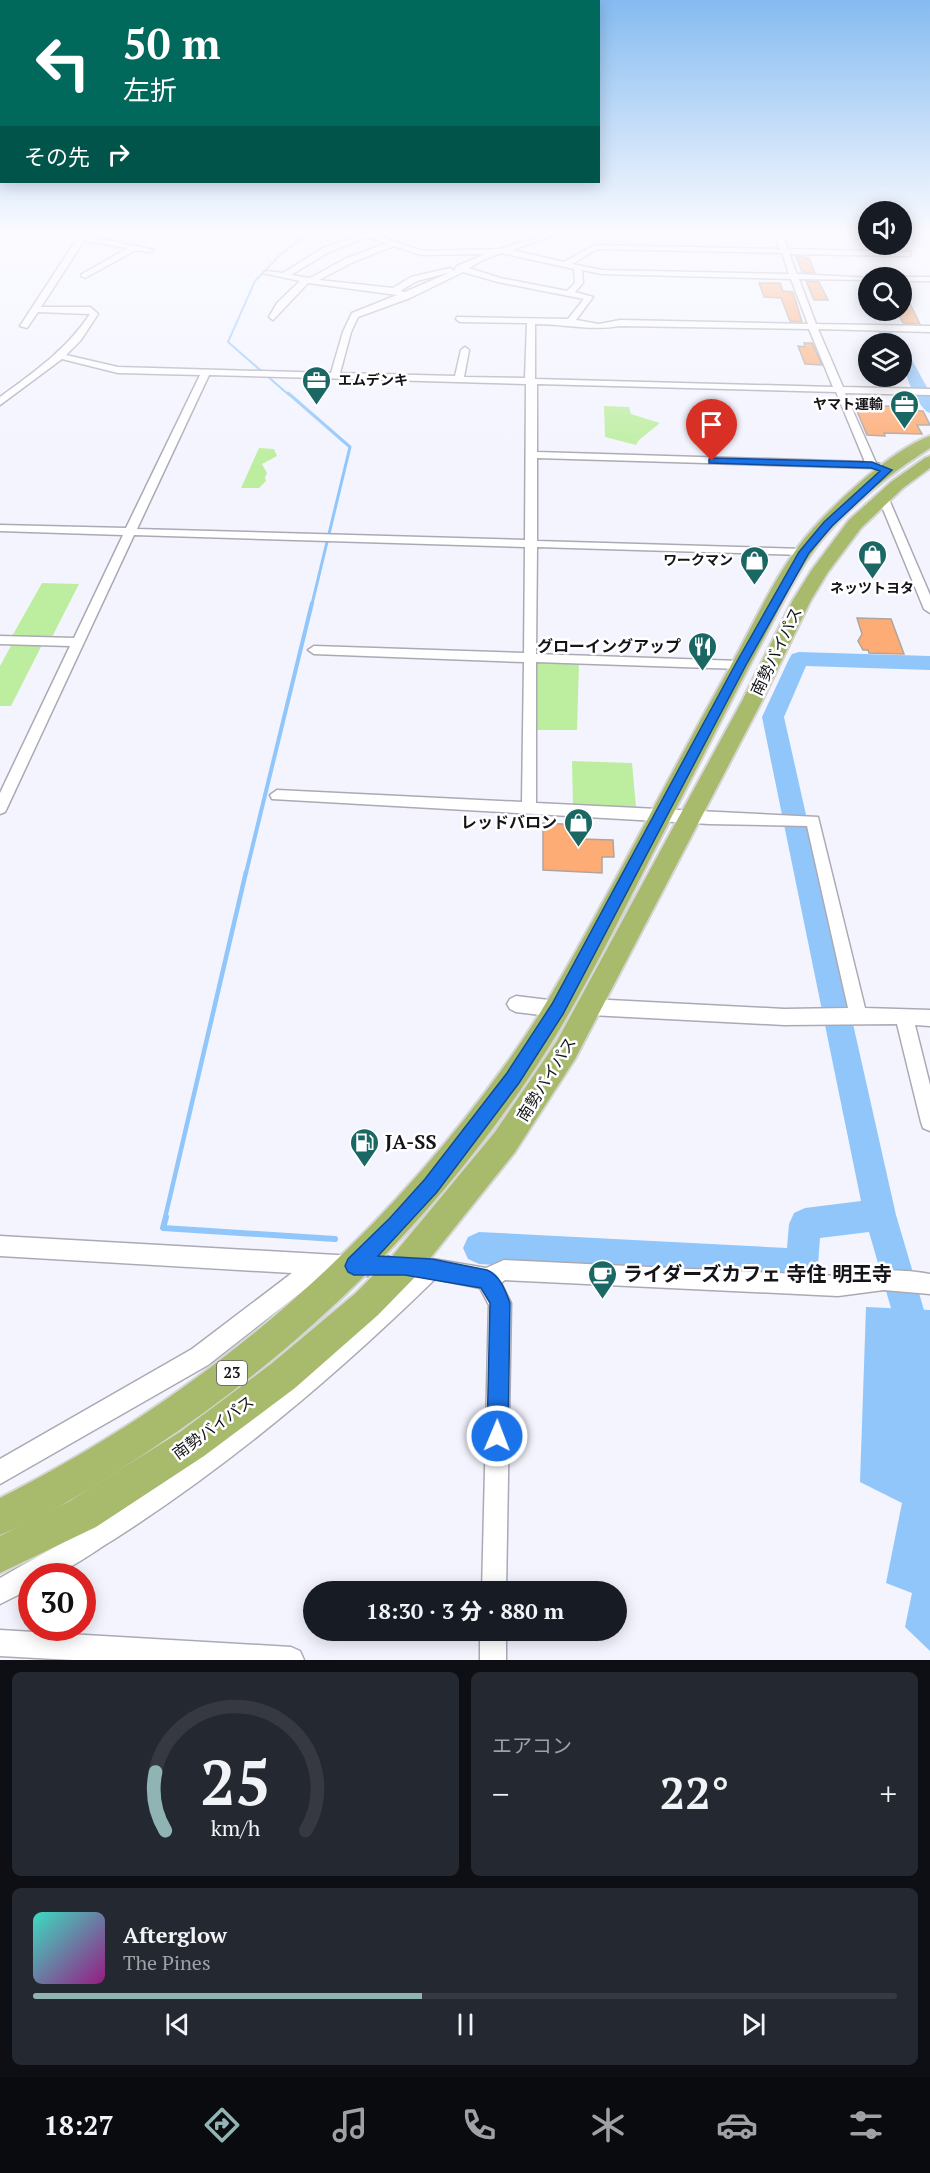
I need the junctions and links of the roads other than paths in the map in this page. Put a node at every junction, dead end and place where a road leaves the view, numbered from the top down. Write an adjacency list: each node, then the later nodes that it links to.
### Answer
1 (278, 308): 6 (street)
2 (374, 308): 16 (street)
3 (580, 308): 9 (street)
4 (806, 308): 11 (street)
5 (37, 309): 10 (street); 14 (street)
6 (273, 318)
7 (460, 319): 8 (street)
8 (531, 321): 9 (street); 18 (street)
9 (570, 322): 11 (street)
10 (24, 326)
11 (813, 328): 12 (street); 19 (street)
12 (930, 329)
13 (465, 350): 17 (street)
14 (60, 356): 15 (street); 21 (street)
15 (205, 374): 16 (street); 28 (street)
16 (334, 377): 17 (street)
17 (459, 381): 18 (street)
18 (531, 382): 19 (street); 23 (street)
19 (838, 389): 20 (street); 25 (street)
20 (930, 392)
21 (0, 402)
22 (930, 441): 25 (highway, 南勢バイパス / 23)
23 (530, 455): 25 (street); 29 (street)
24 (930, 461): 26 (highway, 南勢バイパス / 23)
25 (879, 467): 30 (highway, 南勢バイパス / 23)
26 (884, 497): 31 (street); 42 (highway, 南勢バイパス / 23)
27 (0, 528): 28 (street)
28 (129, 532): 29 (street); 33 (street)
29 (530, 544): 30 (street); 35 (street)
30 (804, 552): 36 (highway, 南勢バイパス / 23)
31 (930, 609)
32 (0, 640): 33 (street)
33 (77, 642): 37 (street)
34 (314, 650): 35 (street)
35 (531, 659): 36 (street); 39 (street)
36 (740, 665): 41 (highway, 南勢バイパス / 23)
37 (6, 782): 40 (street)
38 (277, 795): 39 (street)
39 (529, 807): 41 (street)
40 (0, 808)
41 (662, 814): 42 (street); 45 (highway, 南勢バイパス / 23)
42 (691, 817): 44 (highway, 南勢バイパス / 23); 46 (street)
43 (516, 1004): 45 (street)
44 (590, 1007): 46 (street); 53 (highway, 南勢バイパス / 23)
45 (557, 1009): 52 (highway, 南勢バイパス / 23)
46 (858, 1015): 47 (street)
47 (904, 1017): 48 (street); 49 (street)
48 (930, 1018)
49 (930, 1122)
50 (0, 1246): 51 (street)
51 (320, 1264): 52 (street); 56 (street)
52 (354, 1266): 53 (street); 57 (highway, 南勢バイパス / 23)
53 (418, 1267): 54 (street); 58 (highway, 南勢バイパス / 23); 60 (street)
54 (487, 1279): 55 (street); 59 (street)
55 (924, 1283)
56 (0, 1472)
57 (0, 1517)
58 (0, 1555)
59 (494, 1581)
60 (0, 1592)
61 (493, 1641): 64 (street)
62 (0, 1643): 63 (street)
63 (291, 1660)
64 (493, 1660)

